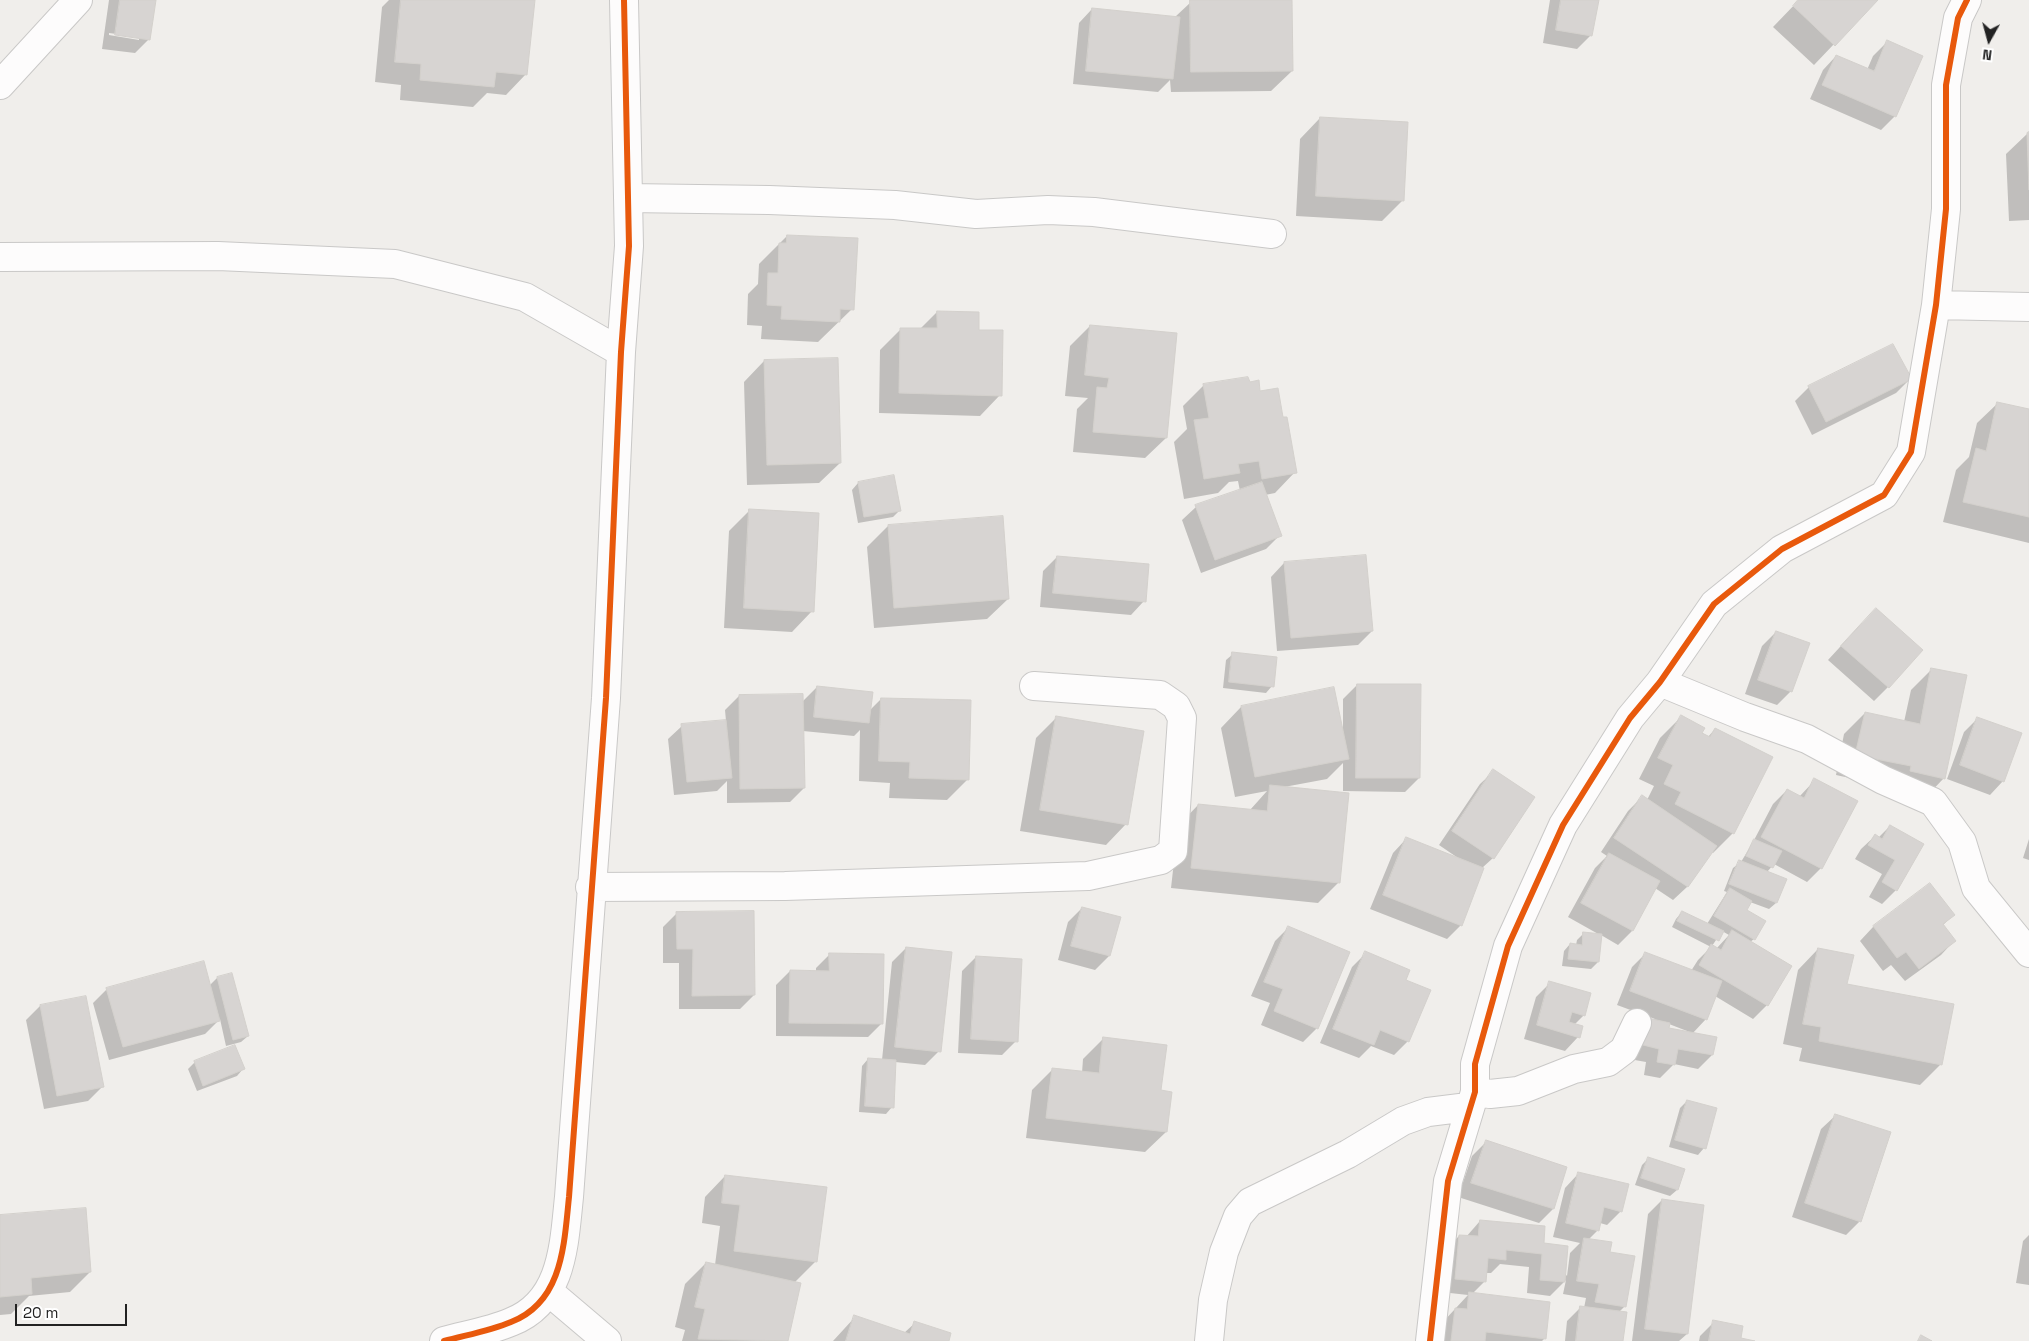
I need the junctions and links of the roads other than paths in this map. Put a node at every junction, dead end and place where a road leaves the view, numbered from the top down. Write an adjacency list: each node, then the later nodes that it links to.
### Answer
1 (78, 0): 4 (street)
2 (624, 0): 5 (street)
3 (1967, 0): 8 (street)
4 (0, 85)
5 (628, 198): 6 (street); 10 (street)
6 (1272, 234)
7 (0, 257): 10 (street)
8 (1936, 305): 9 (street); 11 (street)
9 (2029, 307)
10 (621, 352): 13 (street)
11 (1660, 682): 14 (street); 16 (street)
12 (1034, 686): 13 (street)
13 (590, 888): 17 (street)
14 (2029, 953)
15 (1637, 1024): 16 (street)
16 (1471, 1100): 20 (street); 21 (street)
17 (548, 1291): 18 (street); 19 (street)
18 (444, 1341)
19 (607, 1341)
20 (1209, 1341)
21 (1430, 1341)

